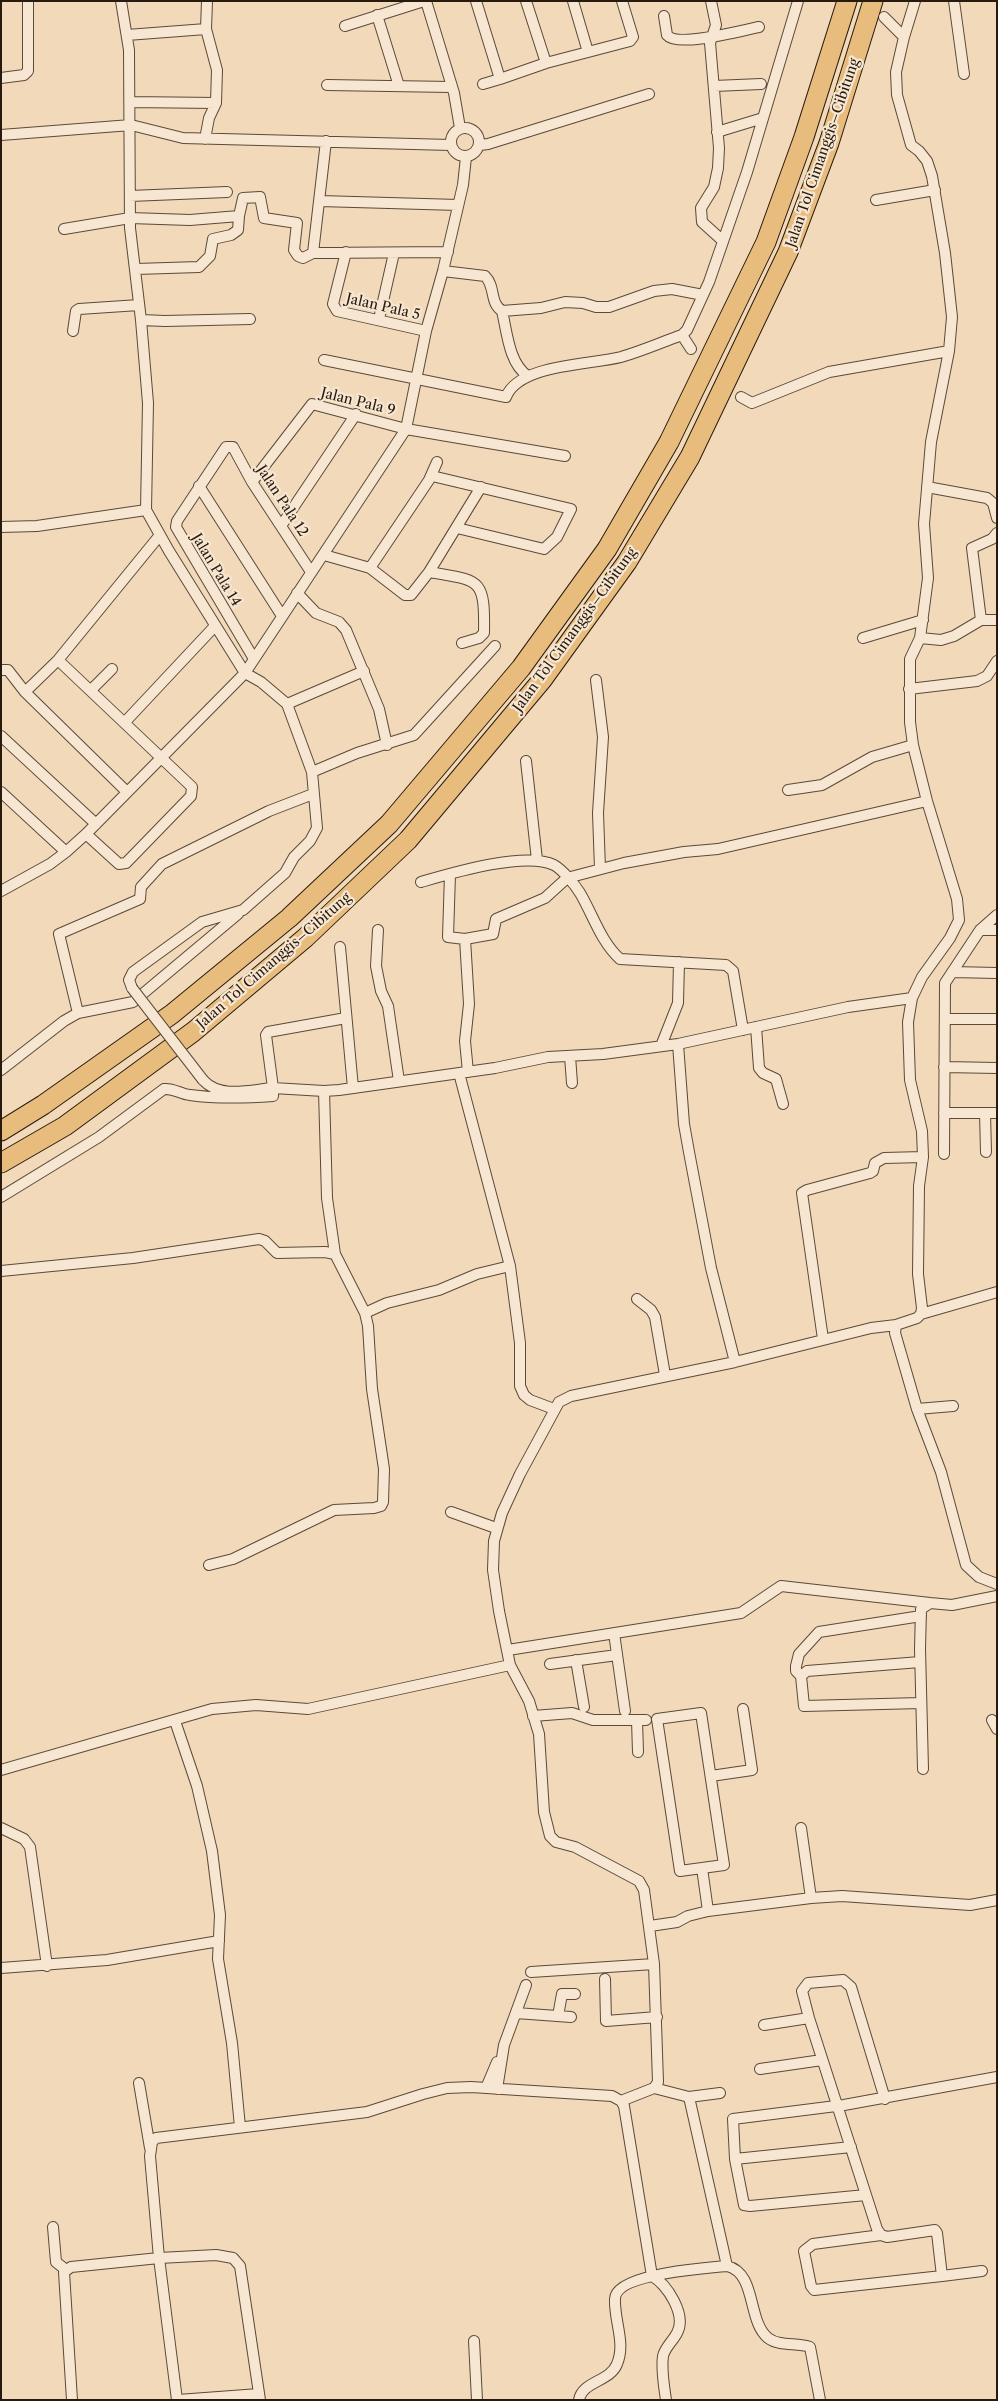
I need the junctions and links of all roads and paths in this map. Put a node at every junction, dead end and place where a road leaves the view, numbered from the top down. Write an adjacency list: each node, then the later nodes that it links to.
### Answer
1 (28, 1): 26 (street)
2 (121, 1): 20 (street)
3 (207, 1): 19 (street)
4 (425, 1): 15 (street); 33 (street)
5 (476, 1): 27 (street)
6 (526, 1): 24 (street)
7 (573, 1): 23 (street)
8 (622, 1): 23 (street)
9 (711, 1): 21 (street)
10 (798, 1): 37 (street)
11 (847, 1): 175 (highway, Jalan Tol Cimanggis–Cibitung)
12 (915, 1): 22 (street)
13 (954, 1): 25 (street)
14 (878, 9): 22 (street); 179 (highway, Jalan Tol Cimanggis–Cibitung)
15 (377, 16): 17 (street); 31 (street)
16 (664, 16): 21 (street)
17 (345, 26)
18 (759, 26): 21 (street)
19 (206, 30): 20 (street); 36 (street)
20 (127, 35): 35 (street)
21 (710, 37): 32 (street)
22 (904, 37): 47 (street)
23 (588, 52): 24 (street)
24 (546, 63): 27 (street)
25 (964, 74)
26 (1, 78)
27 (500, 79): 28 (street)
28 (483, 84)
29 (761, 84): 32 (street)
30 (327, 85): 31 (street)
31 (399, 86): 33 (street)
32 (714, 86): 40 (street)
33 (451, 87): 39 (street)
34 (649, 94): 44 (street)
35 (130, 102): 36 (street); 38 (street)
36 (216, 103): 42 (street)
37 (763, 118): 40 (street); 56 (street)
38 (131, 125): 41 (street); 42 (street); 49 (street)
39 (460, 128): 44 (street); 45 (street)
40 (717, 132): 56 (street)
41 (1, 135)
42 (205, 139): 43 (street)
43 (326, 141): 45 (street); 51 (street)
44 (480, 144): 46 (street)
45 (451, 145): 46 (street)
46 (466, 157): 52 (street)
47 (935, 190): 50 (street); 73 (street)
48 (227, 192): 49 (street)
49 (130, 196): 54 (street)
50 (876, 200)
51 (320, 201): 52 (street); 59 (street)
52 (458, 205): 58 (street)
53 (239, 216): 54 (street); 59 (street); 61 (street)
54 (130, 218): 55 (street); 61 (street)
55 (64, 228)
56 (723, 241): 63 (street)
57 (346, 252): 59 (street); 60 (street); 67 (street, Jalan Pala 5)
58 (448, 252): 60 (street); 62 (street)
59 (313, 253)
60 (394, 253): 67 (street)
61 (136, 269): 64 (street)
62 (443, 271): 65 (street); 70 (street)
63 (703, 295): 65 (street); 71 (street)
64 (138, 305): 68 (street); 69 (street)
65 (502, 311): 75 (street)
66 (250, 319): 68 (street)
67 (379, 319): 70 (street, Jalan Pala 5)
68 (142, 320): 88 (street)
69 (73, 331)
70 (426, 331): 76 (street)
71 (682, 334): 72 (street); 75 (street)
72 (691, 349)
73 (949, 351): 77 (street); 87 (street)
74 (324, 360): 76 (street)
75 (528, 376): 76 (street)
76 (417, 380): 79 (street)
77 (741, 397)
78 (356, 414): 79 (street, Jalan Pala 9); 84 (street, Jalan Pala 9); 90 (street)
79 (406, 429): 81 (street, Jalan Pala 9); 95 (street)
80 (229, 446): 84 (street, Jalan Pala 12); 85 (street, Jalan Pala 14)
81 (565, 456)
82 (437, 462): 83 (street)
83 (432, 476): 86 (street); 96 (street)
84 (252, 482): 90 (street, Jalan Pala 12)
85 (200, 486): 100 (street); 109 (street, Jalan Pala 14)
86 (482, 487): 92 (street); 92 (street)
87 (927, 487): 89 (street); 101 (street)
88 (146, 510): 91 (street); 94 (street)
89 (997, 518)
90 (282, 526): 97 (street, Jalan Pala 12)
91 (1, 527)
92 (457, 528): 98 (street)
93 (997, 533): 102 (street)
94 (160, 535): 104 (street); 110 (street)
95 (324, 555): 96 (street); 97 (street)
96 (370, 568): 98 (street)
97 (312, 572): 99 (street)
98 (429, 572): 107 (street)
99 (297, 593): 100 (street); 114 (street)
100 (282, 616): 109 (street)
101 (923, 620): 105 (street); 106 (street)
102 (980, 620): 103 (street); 106 (street)
103 (997, 620)
104 (215, 626): 115 (street); 121 (street)
105 (864, 638)
106 (920, 638): 117 (street)
107 (462, 643)
108 (495, 646): 123 (street)
109 (254, 659): 115 (street)
110 (58, 660): 118 (street); 119 (street)
111 (997, 661): 117 (street)
112 (112, 669): 118 (street)
113 (1, 670): 119 (street)
114 (364, 670): 120 (street); 123 (street)
115 (245, 673): 120 (street); 125 (street)
116 (596, 680): 137 (street)
117 (909, 689): 124 (street)
118 (91, 690): 121 (street)
119 (25, 692): 129 (street)
120 (288, 704): 127 (street)
121 (125, 722): 125 (street)
122 (1, 736): 133 (street)
123 (386, 745): 127 (street)
124 (913, 745): 128 (street); 132 (street)
125 (161, 758): 129 (street); 134 (street)
126 (526, 761): 136 (street)
127 (312, 772): 131 (street)
128 (788, 790)
129 (126, 791): 133 (street)
130 (1, 792): 135 (street)
131 (313, 794): 142 (street); 153 (street)
132 (927, 801): 137 (street); 152 (street)
133 (96, 824): 134 (street)
134 (86, 834): 135 (street)
135 (66, 852): 141 (street)
136 (537, 860): 138 (street); 139 (street)
137 (600, 870): 139 (street)
138 (450, 874): 140 (street); 147 (street)
139 (567, 878): 147 (street); 149 (street)
140 (421, 882)
141 (1, 890)
142 (243, 910): 153 (street); 168 (street, bridge)
143 (997, 915): 145 (street)
144 (378, 930): 166 (street)
145 (980, 930): 146 (street); 150 (street)
146 (997, 930)
147 (465, 939): 165 (street)
148 (340, 947): 154 (street)
149 (679, 962): 158 (street); 160 (street)
150 (952, 972): 151 (street); 155 (street)
151 (997, 973)
152 (912, 998): 157 (street); 178 (street)
153 (78, 1013): 164 (street)
154 (346, 1018): 168 (street); 169 (street)
155 (945, 1019): 156 (street); 162 (street)
156 (997, 1019)
157 (756, 1027): 158 (street); 171 (street)
158 (743, 1030): 159 (street)
159 (678, 1044): 160 (street); 190 (street)
160 (661, 1046): 161 (street)
161 (570, 1056): 165 (street); 167 (street)
162 (944, 1067): 163 (street); 172 (street)
163 (997, 1068)
164 (1, 1070)
165 (463, 1073): 166 (street); 182 (street)
166 (399, 1081): 169 (street)
167 (572, 1083)
168 (273, 1088): 170 (street); 180 (street)
169 (353, 1088): 170 (street)
170 (324, 1092): 181 (street)
171 (783, 1104)
172 (944, 1113): 173 (street); 177 (street)
173 (985, 1113): 174 (street); 176 (street)
174 (997, 1113)
175 (1, 1131)
176 (986, 1152)
177 (944, 1154)
178 (923, 1157): 187 (street); 189 (street)
179 (1, 1163)
180 (1, 1197)
181 (335, 1254): 183 (street); 186 (street)
182 (510, 1266): 186 (street); 193 (street)
183 (1, 1271)
184 (997, 1292): 187 (street)
185 (637, 1299): 191 (street)
186 (365, 1313): 197 (street)
187 (921, 1314): 188 (street)
188 (896, 1326): 189 (street); 194 (street)
189 (823, 1339): 190 (street)
190 (735, 1362): 191 (street)
191 (665, 1375): 193 (street)
192 (953, 1406): 194 (street)
193 (554, 1409): 196 (street)
194 (918, 1409): 198 (street)
195 (451, 1512): 196 (street)
196 (496, 1528): 203 (street)
197 (209, 1565)
198 (997, 1584)
199 (997, 1596): 200 (street)
200 (930, 1603): 201 (street); 202 (street)
201 (921, 1616): 206 (street); 209 (street)
202 (614, 1633): 203 (street); 204 (street)
203 (508, 1650): 208 (street)
204 (617, 1655): 205 (street); 213 (street)
205 (576, 1660): 207 (street); 211 (street)
206 (920, 1662): 209 (street); 210 (street)
207 (550, 1664)
208 (510, 1665): 214 (street); 215 (street)
209 (801, 1676): 210 (street)
210 (921, 1703): 217 (street)
211 (584, 1707)
212 (743, 1709): 219 (street)
213 (625, 1711)
214 (533, 1716): 216 (street); 226 (street)
215 (175, 1721): 218 (street); 227 (street)
216 (638, 1752)
217 (923, 1769)
218 (1, 1770)
219 (711, 1776): 222 (street); 222 (street)
220 (1, 1828): 229 (street)
221 (801, 1828): 223 (street)
222 (702, 1868): 225 (street)
223 (811, 1898): 224 (street); 225 (street)
224 (997, 1900)
225 (708, 1911): 226 (street)
226 (650, 1926): 228 (street)
227 (219, 1942): 229 (street); 252 (street)
228 (654, 1964): 231 (street); 238 (street)
229 (48, 1966): 230 (street)
230 (1, 1968)
231 (531, 1972)
232 (605, 1979): 238 (street)
233 (526, 1985): 235 (street)
234 (575, 1994): 236 (street)
235 (516, 2013): 236 (street); 246 (street)
236 (558, 2016): 237 (street)
237 (572, 2017)
238 (657, 2017): 245 (street)
239 (809, 2018): 240 (street); 241 (street); 249 (street)
240 (764, 2025)
241 (822, 2060): 242 (street); 251 (street)
242 (760, 2069)
243 (997, 2077): 249 (street)
244 (139, 2083): 254 (street)
245 (654, 2088): 248 (street); 250 (street)
246 (491, 2089): 250 (street); 252 (street)
247 (720, 2093): 248 (street)
248 (689, 2097): 260 (street)
249 (885, 2099): 251 (street)
250 (621, 2101): 263 (street)
251 (839, 2106): 253 (street); 255 (street)
252 (240, 2127): 254 (street)
253 (851, 2147): 255 (street); 256 (street)
254 (150, 2148): 259 (street)
255 (735, 2159): 256 (street)
256 (866, 2195): 258 (street)
257 (53, 2227): 261 (street)
258 (881, 2235): 264 (street); 264 (street)
259 (159, 2258): 261 (street); 266 (street); 268 (street)
260 (727, 2266): 263 (street); 272 (street)
261 (66, 2270): 267 (street)
262 (982, 2271): 264 (street)
263 (652, 2276): 270 (street); 271 (street)
264 (942, 2276)
265 (474, 2341): 269 (street)
266 (259, 2397): 268 (street)
267 (72, 2400)
268 (178, 2400)
269 (477, 2400)
270 (579, 2400)
271 (666, 2400)
272 (820, 2400)

